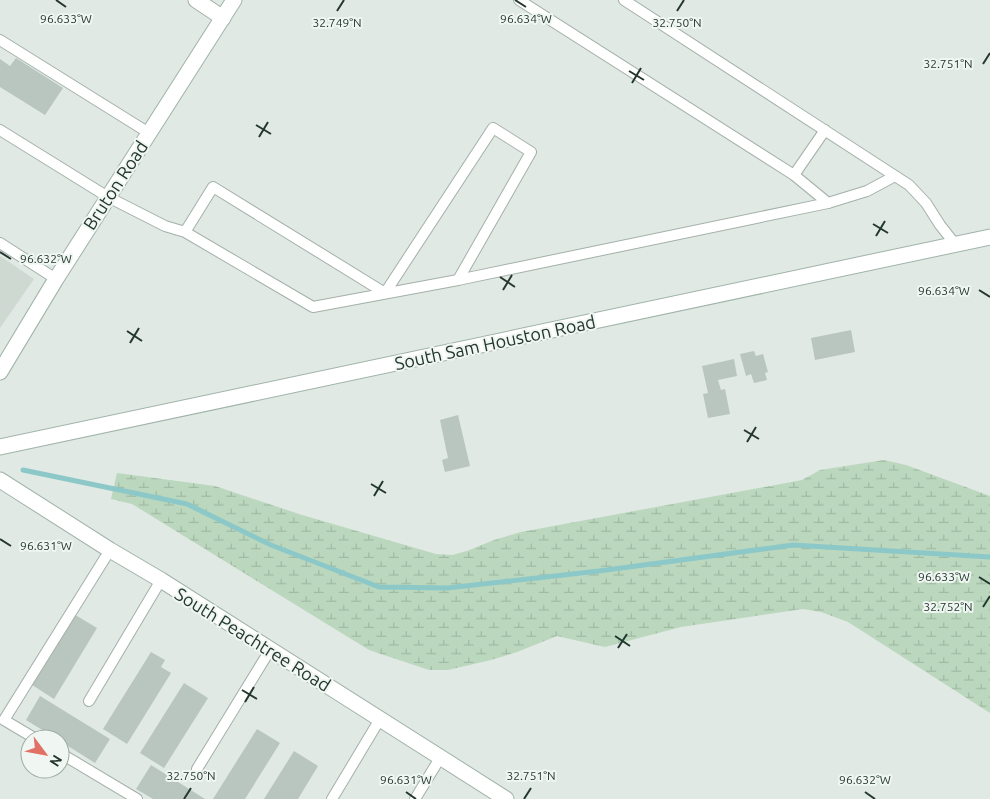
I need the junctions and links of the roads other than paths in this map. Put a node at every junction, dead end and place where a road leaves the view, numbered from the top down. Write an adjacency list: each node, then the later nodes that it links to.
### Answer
1 (196, 0): 5 (main road)
2 (234, 0): 5 (main road, Bruton Road)
3 (519, 0): 10 (lane)
4 (624, 0): 8 (lane)
5 (223, 18): 9 (main road, Bruton Road)
6 (0, 40): 9 (lane)
7 (0, 130): 12 (lane)
8 (825, 130): 10 (lane); 11 (lane)
9 (149, 133): 12 (main road, Bruton Road)
10 (794, 175): 13 (lane)
11 (895, 176): 13 (lane); 17 (lane)
12 (108, 197): 14 (lane); 18 (main road, Bruton Road)
13 (828, 203): 19 (lane)
14 (185, 232): 20 (lane); 20 (lane)
15 (990, 237): 17 (main road, South Sam Houston Road)
16 (0, 243): 18 (lane)
17 (955, 244): 22 (main road, South Sam Houston Road)
18 (56, 279): 21 (main road, Bruton Road)
19 (458, 280): 20 (lane); 20 (lane)
20 (385, 293)
21 (0, 372)
22 (0, 446)
23 (0, 480): 24 (main road, South Peachtree Road)
24 (110, 550): 25 (main road, South Peachtree Road); 29 (lane)
25 (161, 580): 26 (main road, South Peachtree Road); 27 (lane)
26 (270, 650): 28 (main road, South Peachtree Road); 32 (lane)
27 (89, 701)
28 (380, 719): 30 (main road, South Peachtree Road); 34 (lane)
29 (20, 730)
30 (440, 758): 35 (lane); 36 (main road, South Peachtree Road)
31 (70, 759): 33 (lane)
32 (197, 769)
33 (137, 799)
34 (332, 799)
35 (415, 799)
36 (506, 799)

